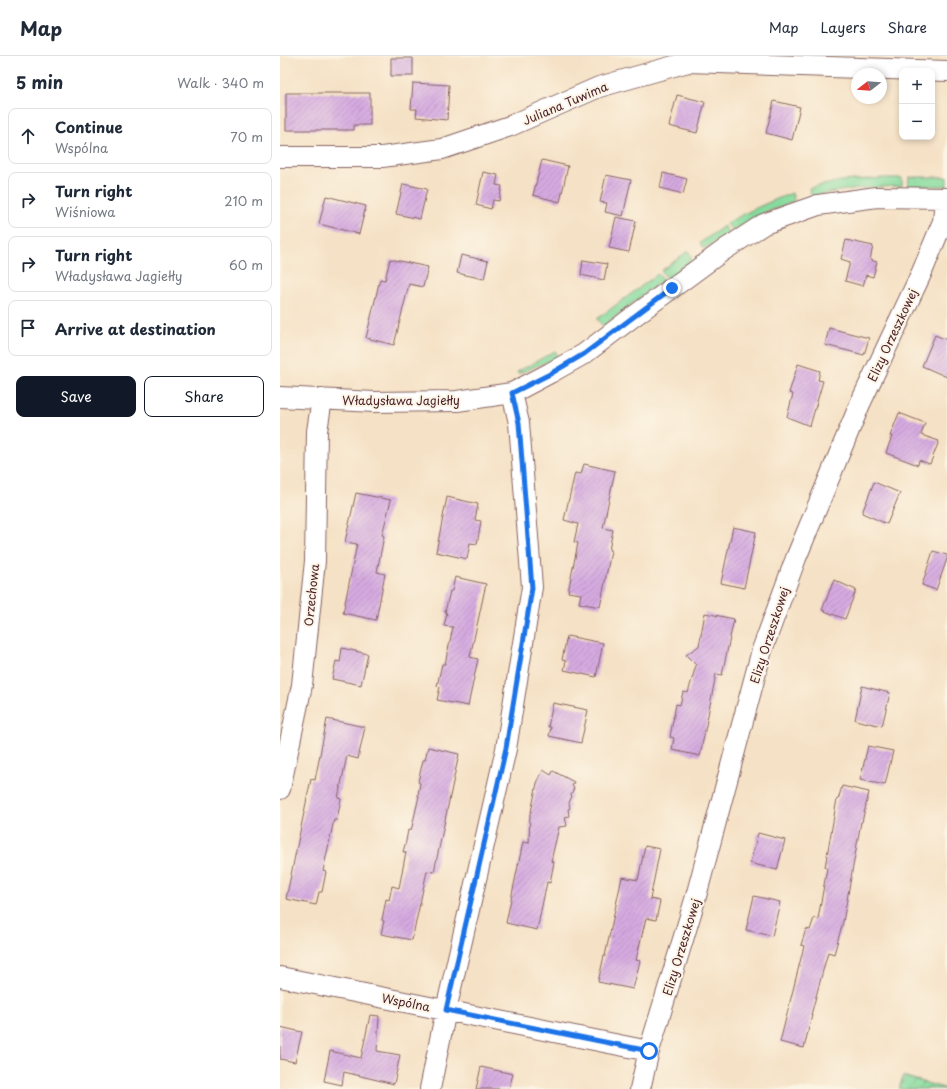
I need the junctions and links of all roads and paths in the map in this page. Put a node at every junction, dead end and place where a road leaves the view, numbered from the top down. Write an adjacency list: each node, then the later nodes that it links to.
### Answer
1 (947, 71): 2 (street, Juliana Tuwima)
2 (280, 157)
3 (946, 198): 4 (street, Władysława Jagiełły); 10 (street, Elizy Orzeszkowej)
4 (512, 393): 6 (street, Władysława Jagiełły); 9 (street)
5 (280, 397): 6 (street, Władysława Jagiełły)
6 (322, 399): 7 (street, Orzechowa)
7 (280, 789)
8 (280, 977): 9 (street, Wspólna)
9 (446, 1010): 10 (street, Wspólna); 11 (street)
10 (649, 1051): 12 (street, Elizy Orzeszkowej)
11 (430, 1089)
12 (640, 1089)

